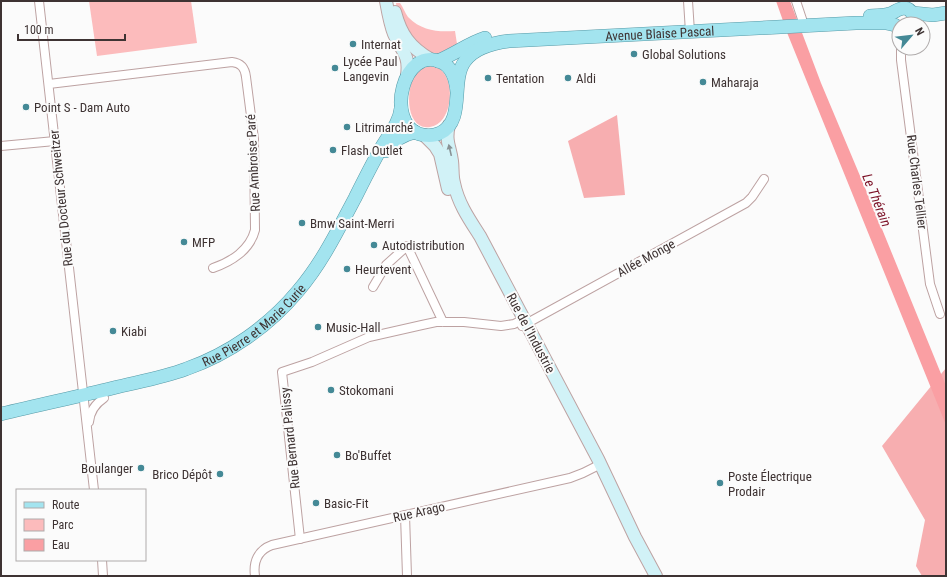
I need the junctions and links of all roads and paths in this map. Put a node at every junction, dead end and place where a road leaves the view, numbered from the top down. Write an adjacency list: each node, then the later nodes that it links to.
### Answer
1 (39, 1): 18 (street, Rue du Docteur Schweitzer)
2 (386, 1): 17 (street)
3 (393, 1): 16 (street, Avenue Blaise Pascal)
4 (688, 1): 14 (street)
5 (796, 1): 11 (street)
6 (946, 13): 9 (main road, Avenue Blaise Pascal)
7 (897, 16): 8 (main road, Avenue Blaise Pascal)
8 (912, 16)
9 (928, 16)
10 (946, 18): 13 (main road, Avenue Blaise Pascal)
11 (802, 22): 12 (main road, Avenue Blaise Pascal); 14 (main road, Avenue Blaise Pascal)
12 (891, 22)
13 (931, 22)
14 (689, 28): 16 (main road, Avenue Blaise Pascal); 19 (main road, Avenue Blaise Pascal)
15 (901, 56): 28 (street, Rue Charles Tellier)
16 (434, 60): 17 (main road, Avenue Blaise Pascal); 19 (main road, Avenue Blaise Pascal)
17 (407, 75): 20 (main road)
18 (49, 84): 23 (street, Rue du Docteur Schweitzer); 26 (street, Rue Ambroise Paré)
19 (457, 92): 21 (main road, Avenue Blaise Pascal)
20 (401, 104): 22 (main road); 32 (main road, Rue Pierre et Marie Curie)
21 (450, 125): 22 (main road); 30 (street, Rue de l'Industrie, one-way to 21)
22 (420, 133): 30 (street, Rue de l'Industrie); 31 (main road, Rue Pierre et Marie Curie)
23 (55, 141): 24 (street); 32 (street, Rue du Docteur Schweitzer)
24 (1, 146)
25 (764, 179): 30 (street, Allée Monge)
26 (213, 268)
27 (373, 287): 29 (street)
28 (940, 314)
29 (442, 322): 30 (street, Rue Bernard Palissy); 39 (street, Rue Bernard Palissy)
30 (522, 323): 36 (street, Rue de l'Industrie)
31 (104, 398): 32 (main road, Rue Pierre et Marie Curie); 35 (street)
32 (84, 399): 33 (main road, Rue Pierre et Marie Curie); 34 (main road, Rue Pierre et Marie Curie); 35 (street, Rue du Docteur Schweitzer)
33 (1, 414)
34 (1, 422)
35 (88, 438): 37 (street)
36 (599, 465): 38 (street, Rue Arago); 44 (street, Rue de l'Industrie)
37 (94, 489)
38 (405, 515): 39 (street, Rue Arago); 43 (street)
39 (300, 539): 42 (street, Rue Arago)
40 (102, 561): 41 (street)
41 (104, 576)
42 (254, 576)
43 (407, 576)
44 (656, 576)

